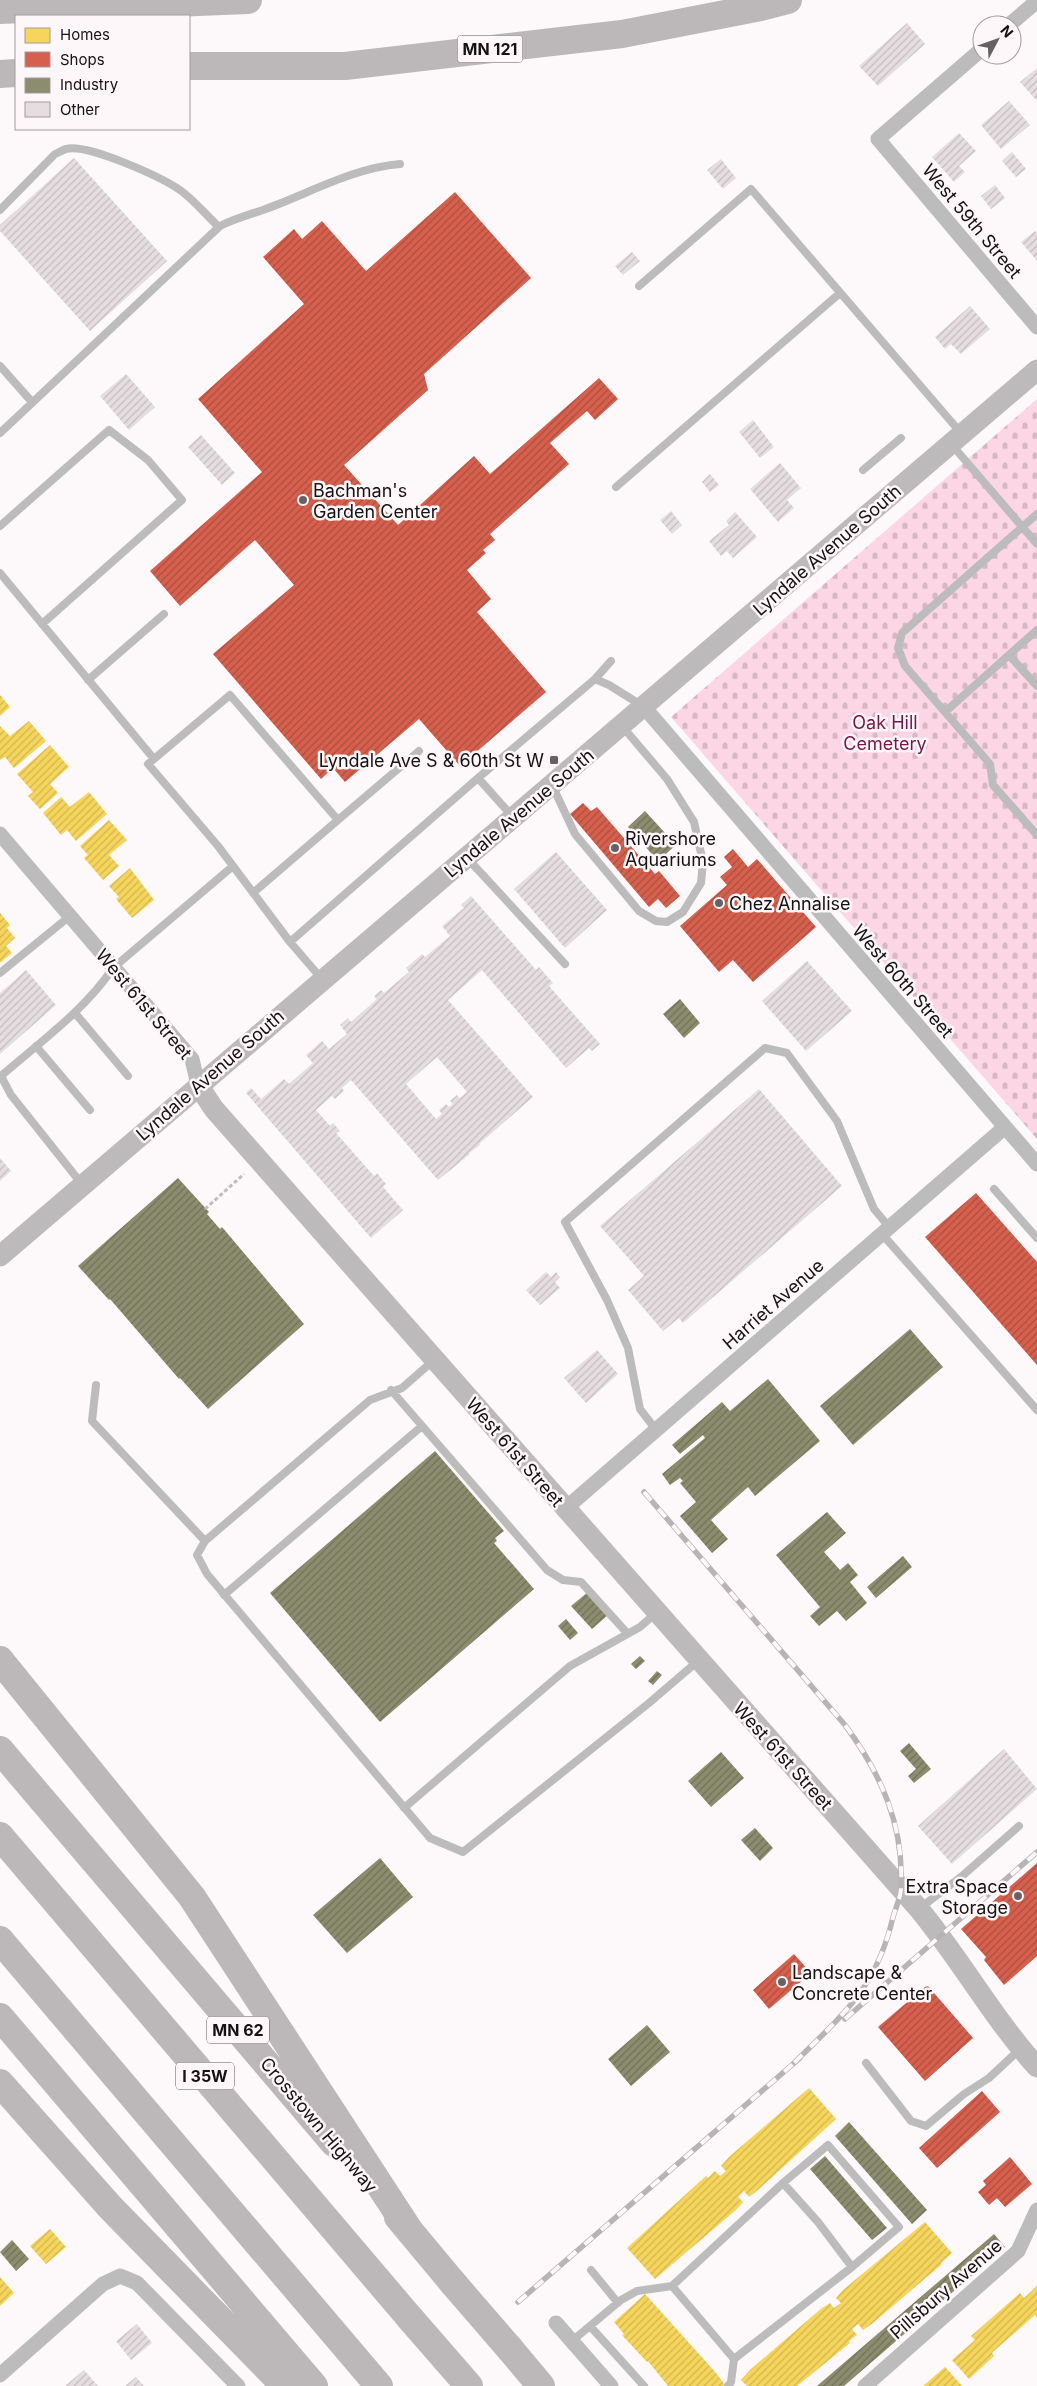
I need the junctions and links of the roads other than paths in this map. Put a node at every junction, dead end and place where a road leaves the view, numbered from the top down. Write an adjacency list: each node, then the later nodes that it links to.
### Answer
1 (248, 0): 4 (highway)
2 (788, 0): 7 (highway, MN 121)
3 (1037, 2): 5 (street)
4 (0, 10)
5 (1021, 15)
6 (972, 58): 15 (street, West 59th Street)
7 (190, 66)
8 (15, 73): 9 (highway)
9 (0, 74)
10 (400, 164): 12 (lane)
11 (0, 210): 12 (lane)
12 (219, 227): 18 (lane)
13 (639, 286): 14 (lane)
14 (840, 293): 21 (lane); 23 (lane)
15 (1037, 327)
16 (0, 366): 18 (lane)
17 (1037, 370): 21 (main road, Lyndale Avenue South)
18 (32, 402): 19 (lane)
19 (0, 433)
20 (901, 438): 22 (lane)
21 (956, 439): 26 (lane); 37 (main road, Lyndale Avenue South)
22 (863, 470)
23 (616, 488)
24 (1037, 514): 26 (lane)
25 (0, 526): 30 (lane)
26 (1022, 527): 27 (lane); 38 (lane)
27 (1037, 544)
28 (0, 573): 30 (lane)
29 (164, 614): 35 (lane)
30 (42, 624): 35 (lane)
31 (1037, 630): 32 (lane)
32 (1009, 655): 36 (lane); 38 (lane)
33 (611, 661): 34 (lane)
34 (595, 679): 37 (lane); 42 (lane)
35 (88, 680): 41 (lane)
36 (1037, 686)
37 (644, 707): 39 (main road, Lyndale Avenue South); 62 (street, West 60th Street)
38 (945, 712): 47 (lane)
39 (622, 726): 43 (main road, Lyndale Avenue South); 43 (lane)
40 (419, 751): 45 (lane)
41 (151, 761): 45 (lane); 49 (lane)
42 (478, 778): 44 (lane); 52 (lane)
43 (552, 785): 44 (main road, Lyndale Avenue South)
44 (514, 818): 48 (main road, Lyndale Avenue South)
45 (338, 820): 50 (lane)
46 (0, 834): 51 (street, West 61st Street)
47 (1037, 835)
48 (467, 858): 53 (lane); 56 (main road, Lyndale Avenue South)
49 (233, 866): 50 (lane); 54 (lane)
50 (253, 893): 52 (lane)
51 (70, 916): 54 (street, West 61st Street); 55 (lane)
52 (290, 942): 56 (lane)
53 (565, 964)
54 (113, 968): 57 (lane); 60 (street, West 61st Street)
55 (0, 974)
56 (322, 980): 60 (main road, Lyndale Avenue South)
57 (75, 1012): 58 (lane); 59 (lane)
58 (36, 1046): 61 (lane); 64 (lane)
59 (128, 1076)
60 (198, 1085): 64 (main road, Lyndale Avenue South); 69 (main road, West 61st Street)
61 (90, 1110)
62 (1005, 1128): 63 (street, West 60th Street); 66 (street, Harriet Avenue)
63 (1037, 1164)
64 (83, 1185): 68 (main road, Lyndale Avenue South)
65 (994, 1189): 67 (lane)
66 (886, 1231): 72 (lane); 74 (street, Harriet Avenue); 74 (lane)
67 (1037, 1238)
68 (0, 1256)
69 (434, 1360): 71 (lane); 75 (main road, West 61st Street)
70 (96, 1385): 76 (lane)
71 (391, 1390): 73 (lane); 76 (lane)
72 (1037, 1410)
73 (422, 1426): 77 (lane); 79 (lane)
74 (656, 1430): 75 (street, Harriet Avenue)
75 (565, 1509): 78 (main road, West 61st Street)
76 (205, 1541): 77 (lane)
77 (224, 1596): 83 (lane)
78 (656, 1612): 79 (lane); 81 (main road, West 61st Street)
79 (627, 1634): 83 (lane)
80 (0, 1660): 95 (highway)
81 (698, 1661): 83 (lane); 86 (main road, West 61st Street)
82 (0, 1750): 95 (highway, Crosstown Highway / MN 62)
83 (404, 1808)
84 (1019, 1826): 86 (lane)
85 (0, 1836): 109 (highway, I 35W, bridge)
86 (919, 1910): 89 (main road, West 61st Street)
87 (0, 1940): 108 (highway)
88 (0, 2017): 107 (highway)
89 (1021, 2048): 90 (lane); 91 (main road, West 61st Street)
90 (866, 2063)
91 (1037, 2067)
92 (0, 2082): 106 (highway)
93 (782, 2183): 96 (lane); 96 (lane); 98 (lane)
94 (1037, 2210): 114 (street, Pillsbury Avenue)
95 (409, 2230): 110 (highway, Crosstown Highway / MN 62, bridge)
96 (852, 2267): 103 (lane)
97 (590, 2270): 99 (lane)
98 (672, 2286): 99 (lane); 103 (lane)
99 (618, 2303): 101 (lane)
100 (556, 2323): 102 (street)
101 (590, 2326): 102 (lane); 112 (lane)
102 (572, 2341): 111 (street)
103 (734, 2359): 113 (lane)
104 (0, 2376): 105 (street)
105 (238, 2386)
106 (285, 2386)
107 (314, 2386)
108 (379, 2386)
109 (469, 2386)
110 (541, 2386)
111 (611, 2386)
112 (644, 2386)
113 (728, 2386)
114 (865, 2386)

